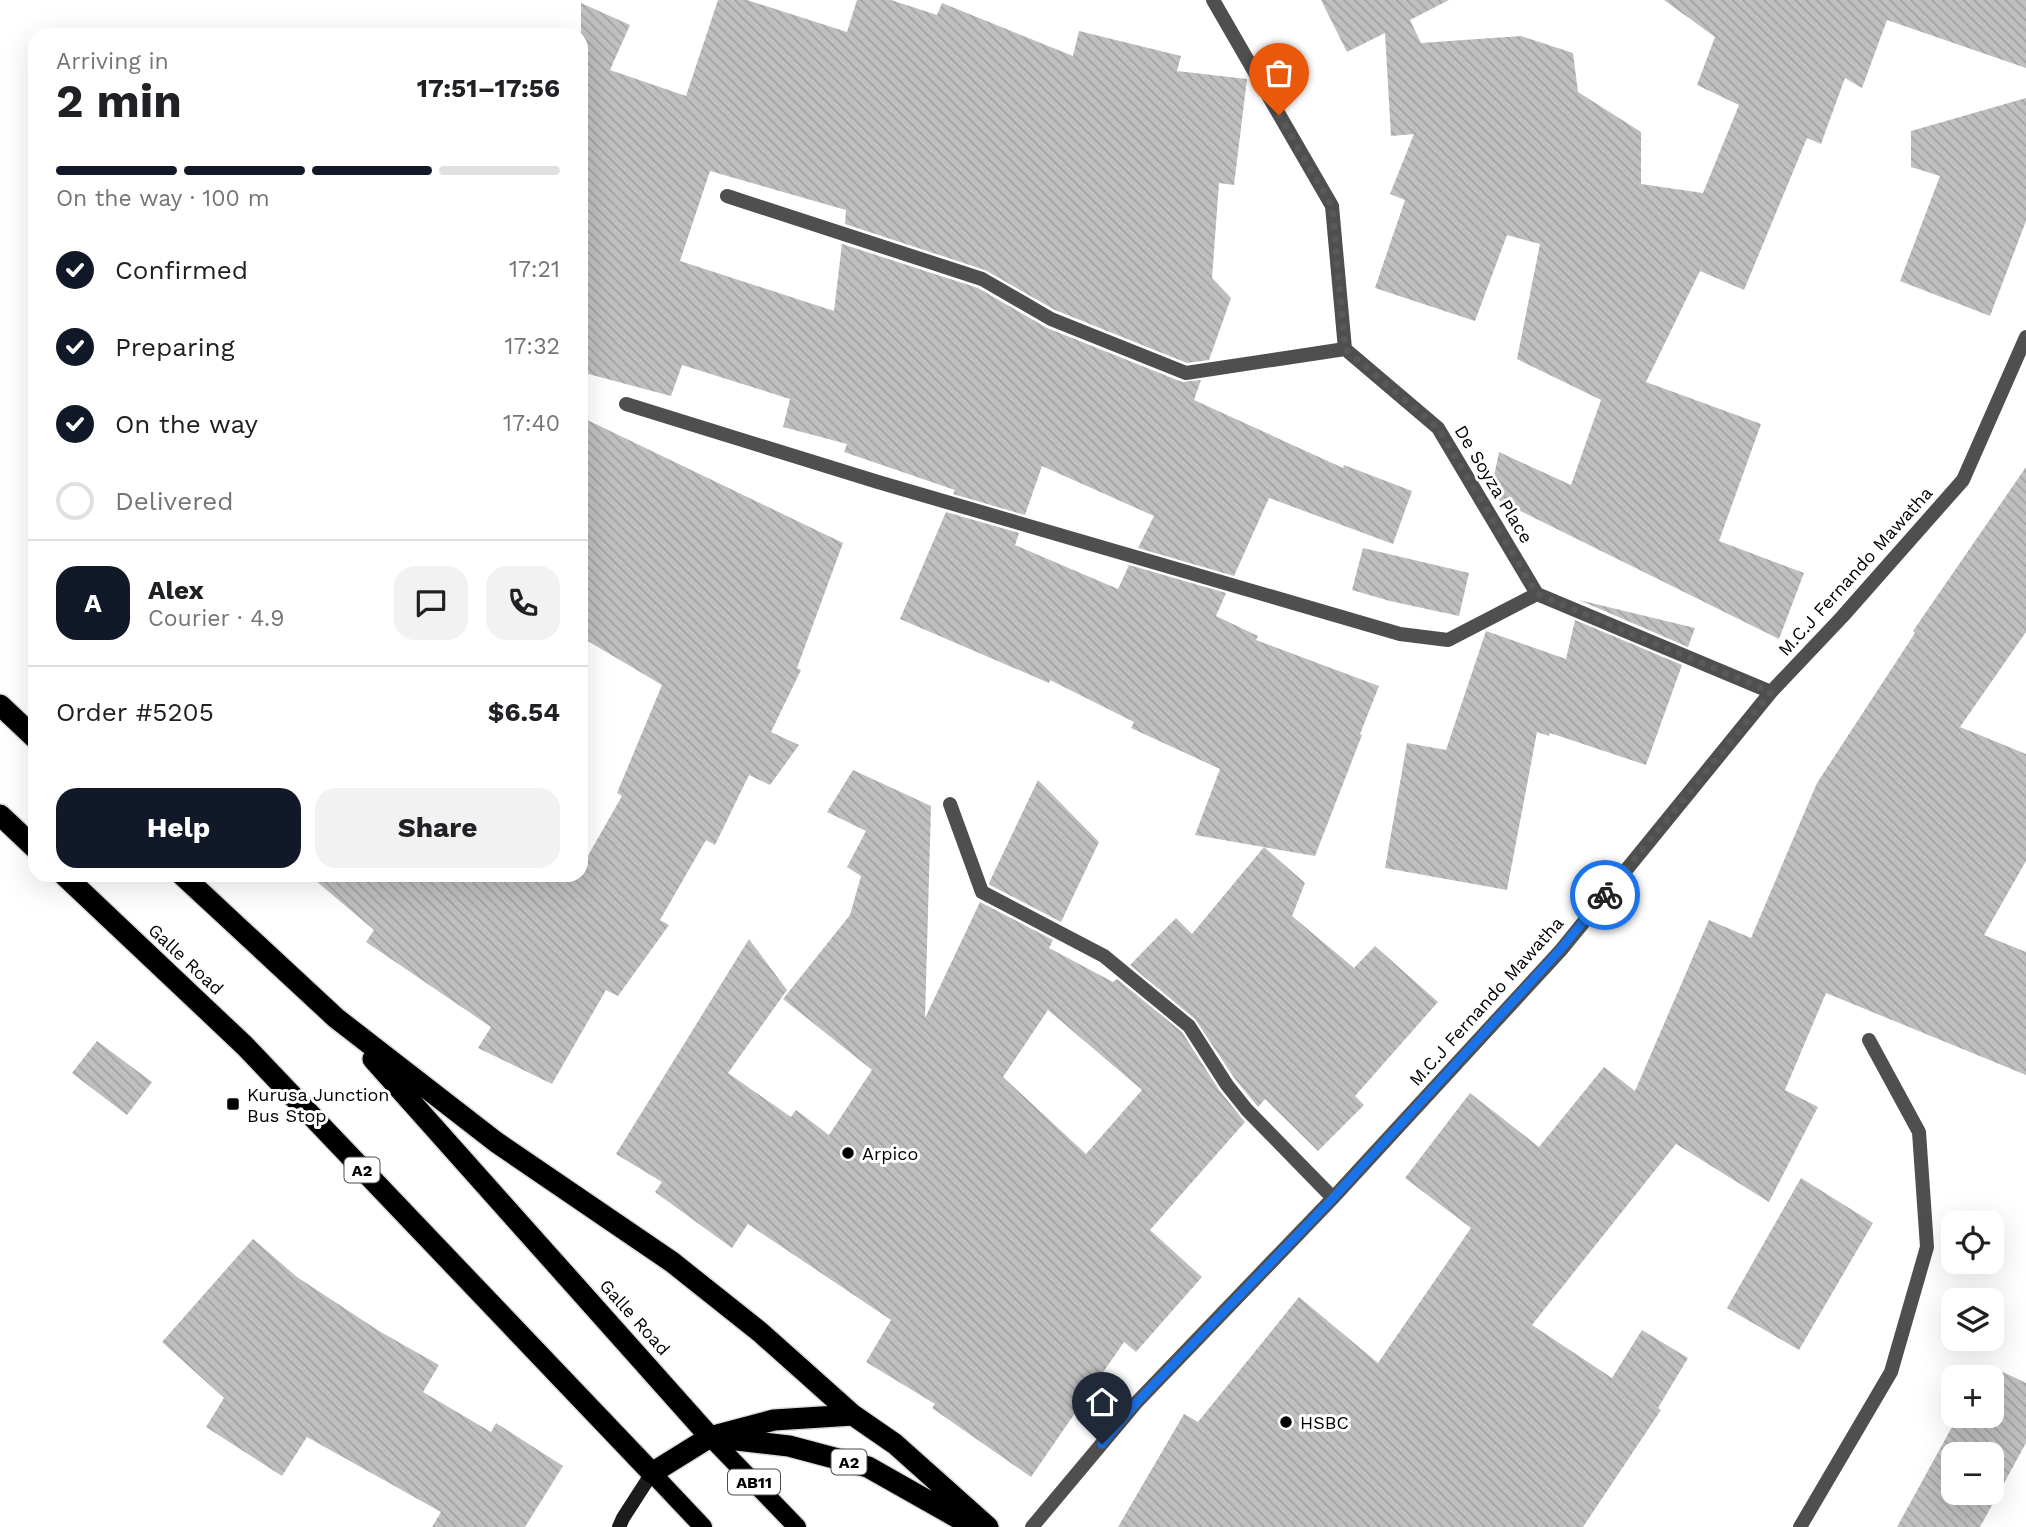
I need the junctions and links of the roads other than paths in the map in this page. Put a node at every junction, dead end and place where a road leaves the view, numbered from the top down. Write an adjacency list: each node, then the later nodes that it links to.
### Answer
1 (1213, 0): 4 (street)
2 (727, 196): 4 (street)
3 (2026, 337): 7 (street, M.C.J Fernando Mawatha)
4 (1345, 349): 6 (street, De Soyza Place)
5 (626, 404): 6 (street)
6 (1537, 594): 7 (street)
7 (1771, 692): 17 (street, M.C.J Fernando Mawatha)
8 (0, 705): 9 (highway)
9 (28, 731)
10 (950, 804): 17 (street)
11 (0, 814): 12 (highway)
12 (28, 841)
13 (71, 882): 20 (highway, Galle Road / A2)
14 (190, 882): 15 (highway, Galle Road / A2)
15 (336, 1018): 18 (highway, Galle Road / A2); 19 (highway, Galle Road / A2)
16 (1869, 1040): 27 (street)
17 (1333, 1198): 26 (street, M.C.J Fernando Mawatha)
18 (853, 1415): 19 (highway); 25 (highway, Galle Road / A2)
19 (710, 1437): 20 (highway); 23 (main road, AB11); 24 (highway, A2)
20 (652, 1474): 21 (street); 22 (main road)
21 (619, 1527)
22 (703, 1527)
23 (797, 1527)
24 (974, 1527)
25 (988, 1527)
26 (1032, 1527)
27 (1800, 1527)

